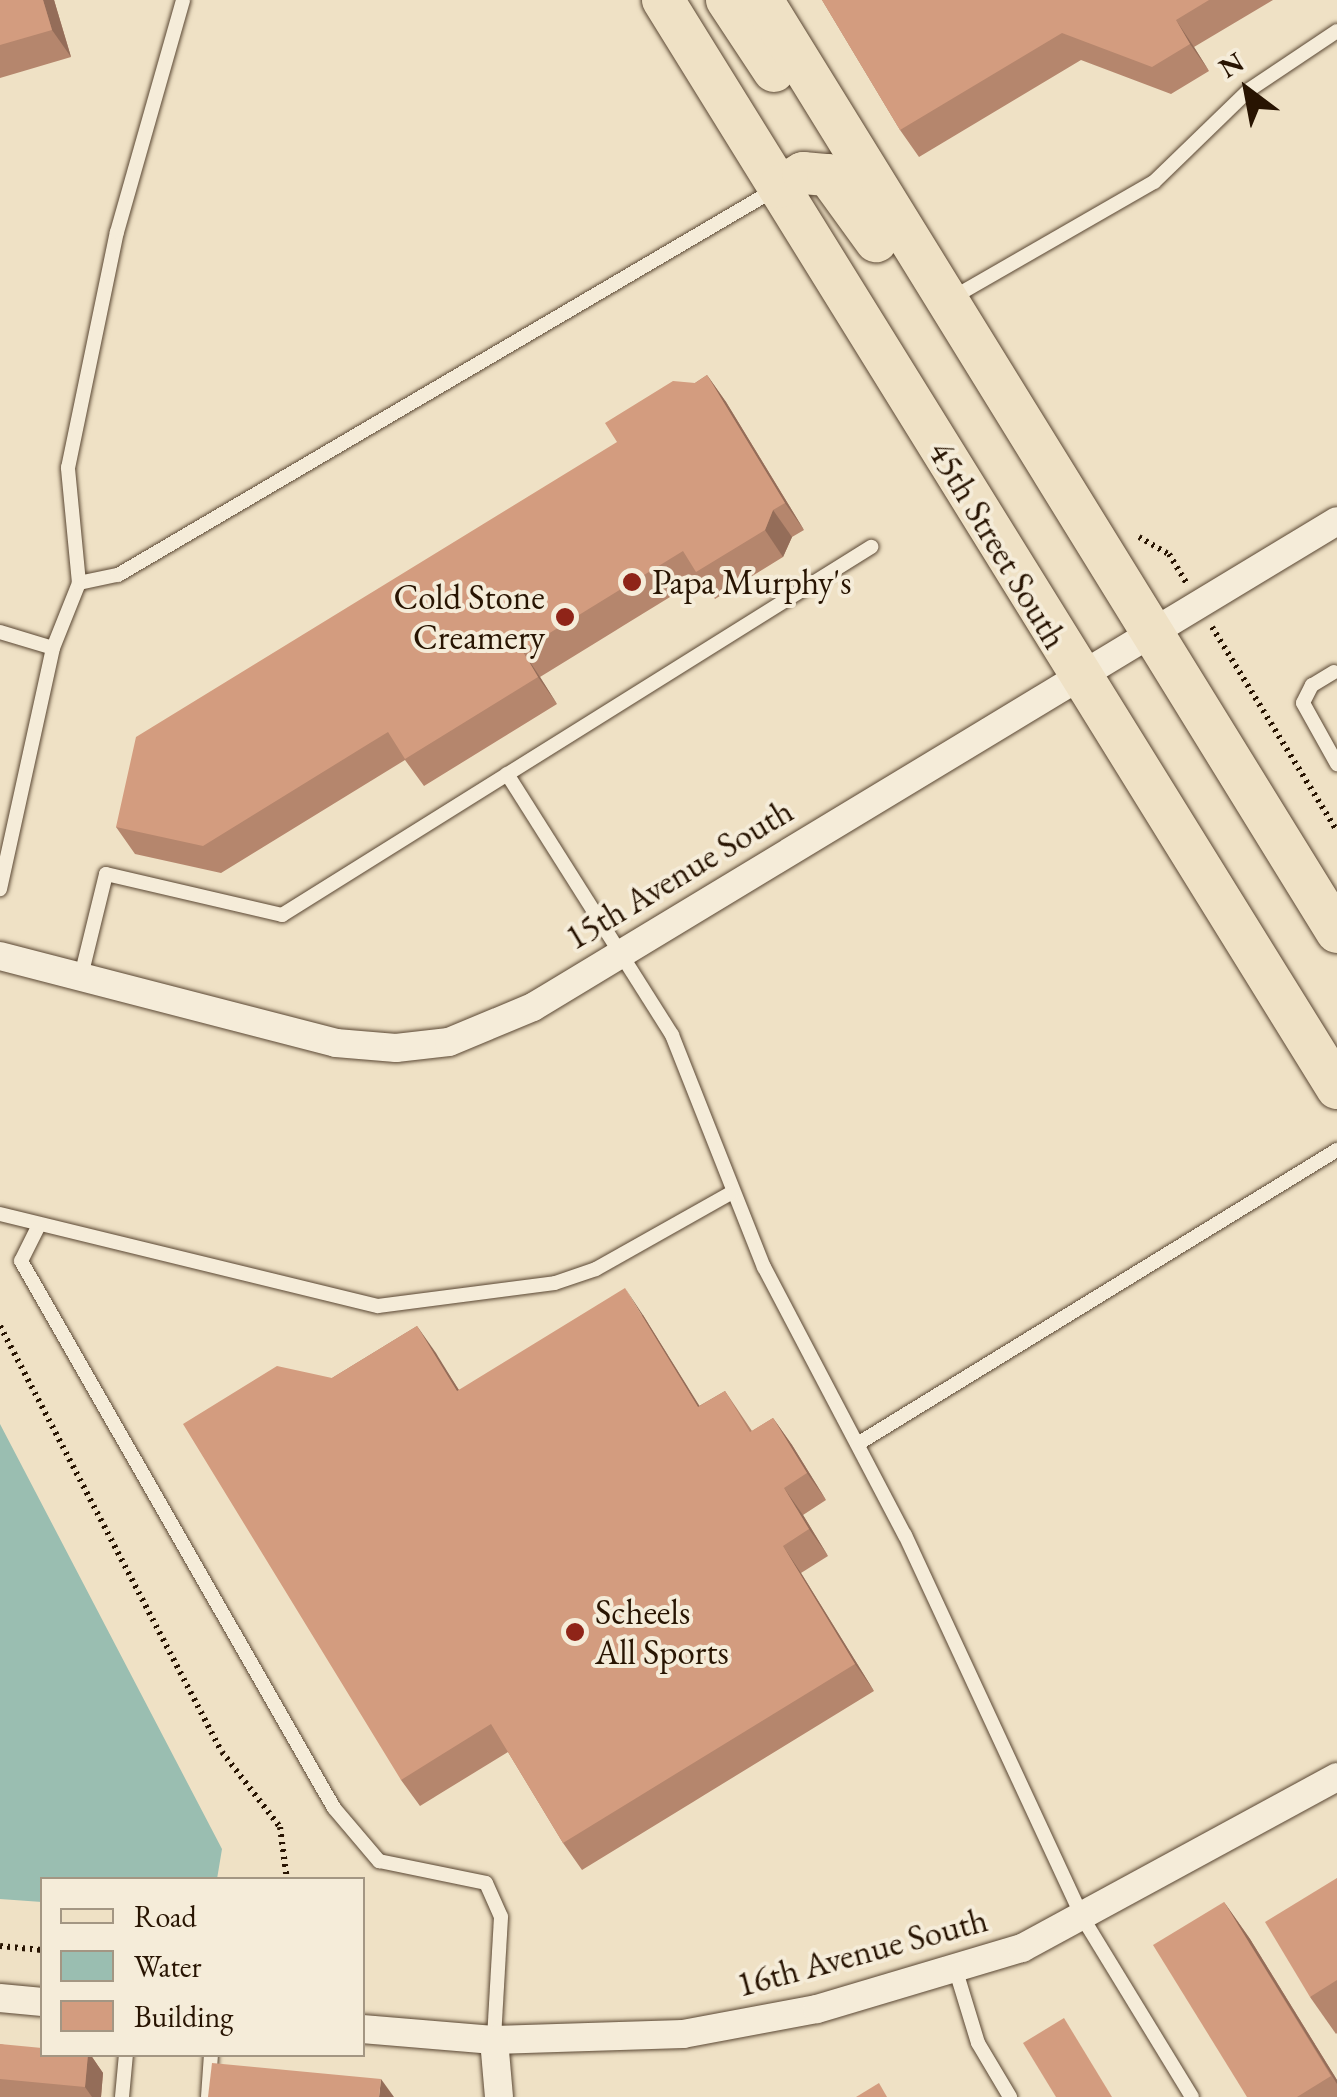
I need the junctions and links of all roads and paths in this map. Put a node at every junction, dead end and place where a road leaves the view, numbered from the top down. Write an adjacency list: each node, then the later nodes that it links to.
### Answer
1 (183, 0): 12 (lane)
2 (663, 0): 7 (main road, 45th Street South)
3 (727, 0): 6 (main road)
4 (762, 0): 6 (main road)
5 (1337, 31): 8 (lane)
6 (839, 126): 8 (main road)
7 (779, 188): 9 (main road); 12 (lane); 18 (main road, 45th Street South)
8 (947, 301): 9 (main road)
9 (979, 353): 13 (main road)
10 (1337, 521): 13 (street, 15th Avenue South)
11 (871, 547): 20 (lane)
12 (79, 583): 15 (lane)
13 (1152, 630): 18 (street, 15th Avenue South); 23 (main road)
14 (0, 632): 15 (lane)
15 (54, 648): 22 (lane)
16 (1230, 656): 21 (path)
17 (1334, 672): 19 (lane)
18 (1077, 675): 24 (street, 15th Avenue South); 27 (main road, 45th Street South)
19 (1337, 764)
20 (507, 774): 24 (lane); 26 (lane)
21 (1337, 831)
22 (0, 889)
23 (1337, 932)
24 (622, 953): 26 (street, 15th Avenue South); 29 (lane)
25 (0, 956): 26 (street, 15th Avenue South)
26 (81, 976)
27 (1337, 1088)
28 (1337, 1150): 33 (lane)
29 (731, 1193): 31 (lane); 33 (lane)
30 (0, 1214): 31 (lane)
31 (39, 1225): 43 (lane)
32 (0, 1326): 35 (path)
33 (859, 1444): 36 (lane)
34 (1337, 1777): 36 (street, 16th Avenue South)
35 (287, 1877)
36 (1084, 1920): 39 (street, 16th Avenue South); 50 (lane)
37 (0, 1946): 38 (path)
38 (40, 1950)
39 (956, 1971): 43 (street, 16th Avenue South); 49 (lane)
40 (0, 1998): 41 (street)
41 (40, 2002)
42 (365, 2029): 43 (street, 16th Avenue South)
43 (494, 2040): 48 (street)
44 (126, 2057): 46 (lane)
45 (211, 2057): 47 (lane)
46 (122, 2097)
47 (208, 2097)
48 (499, 2097)
49 (1010, 2097)
50 (1192, 2097)

